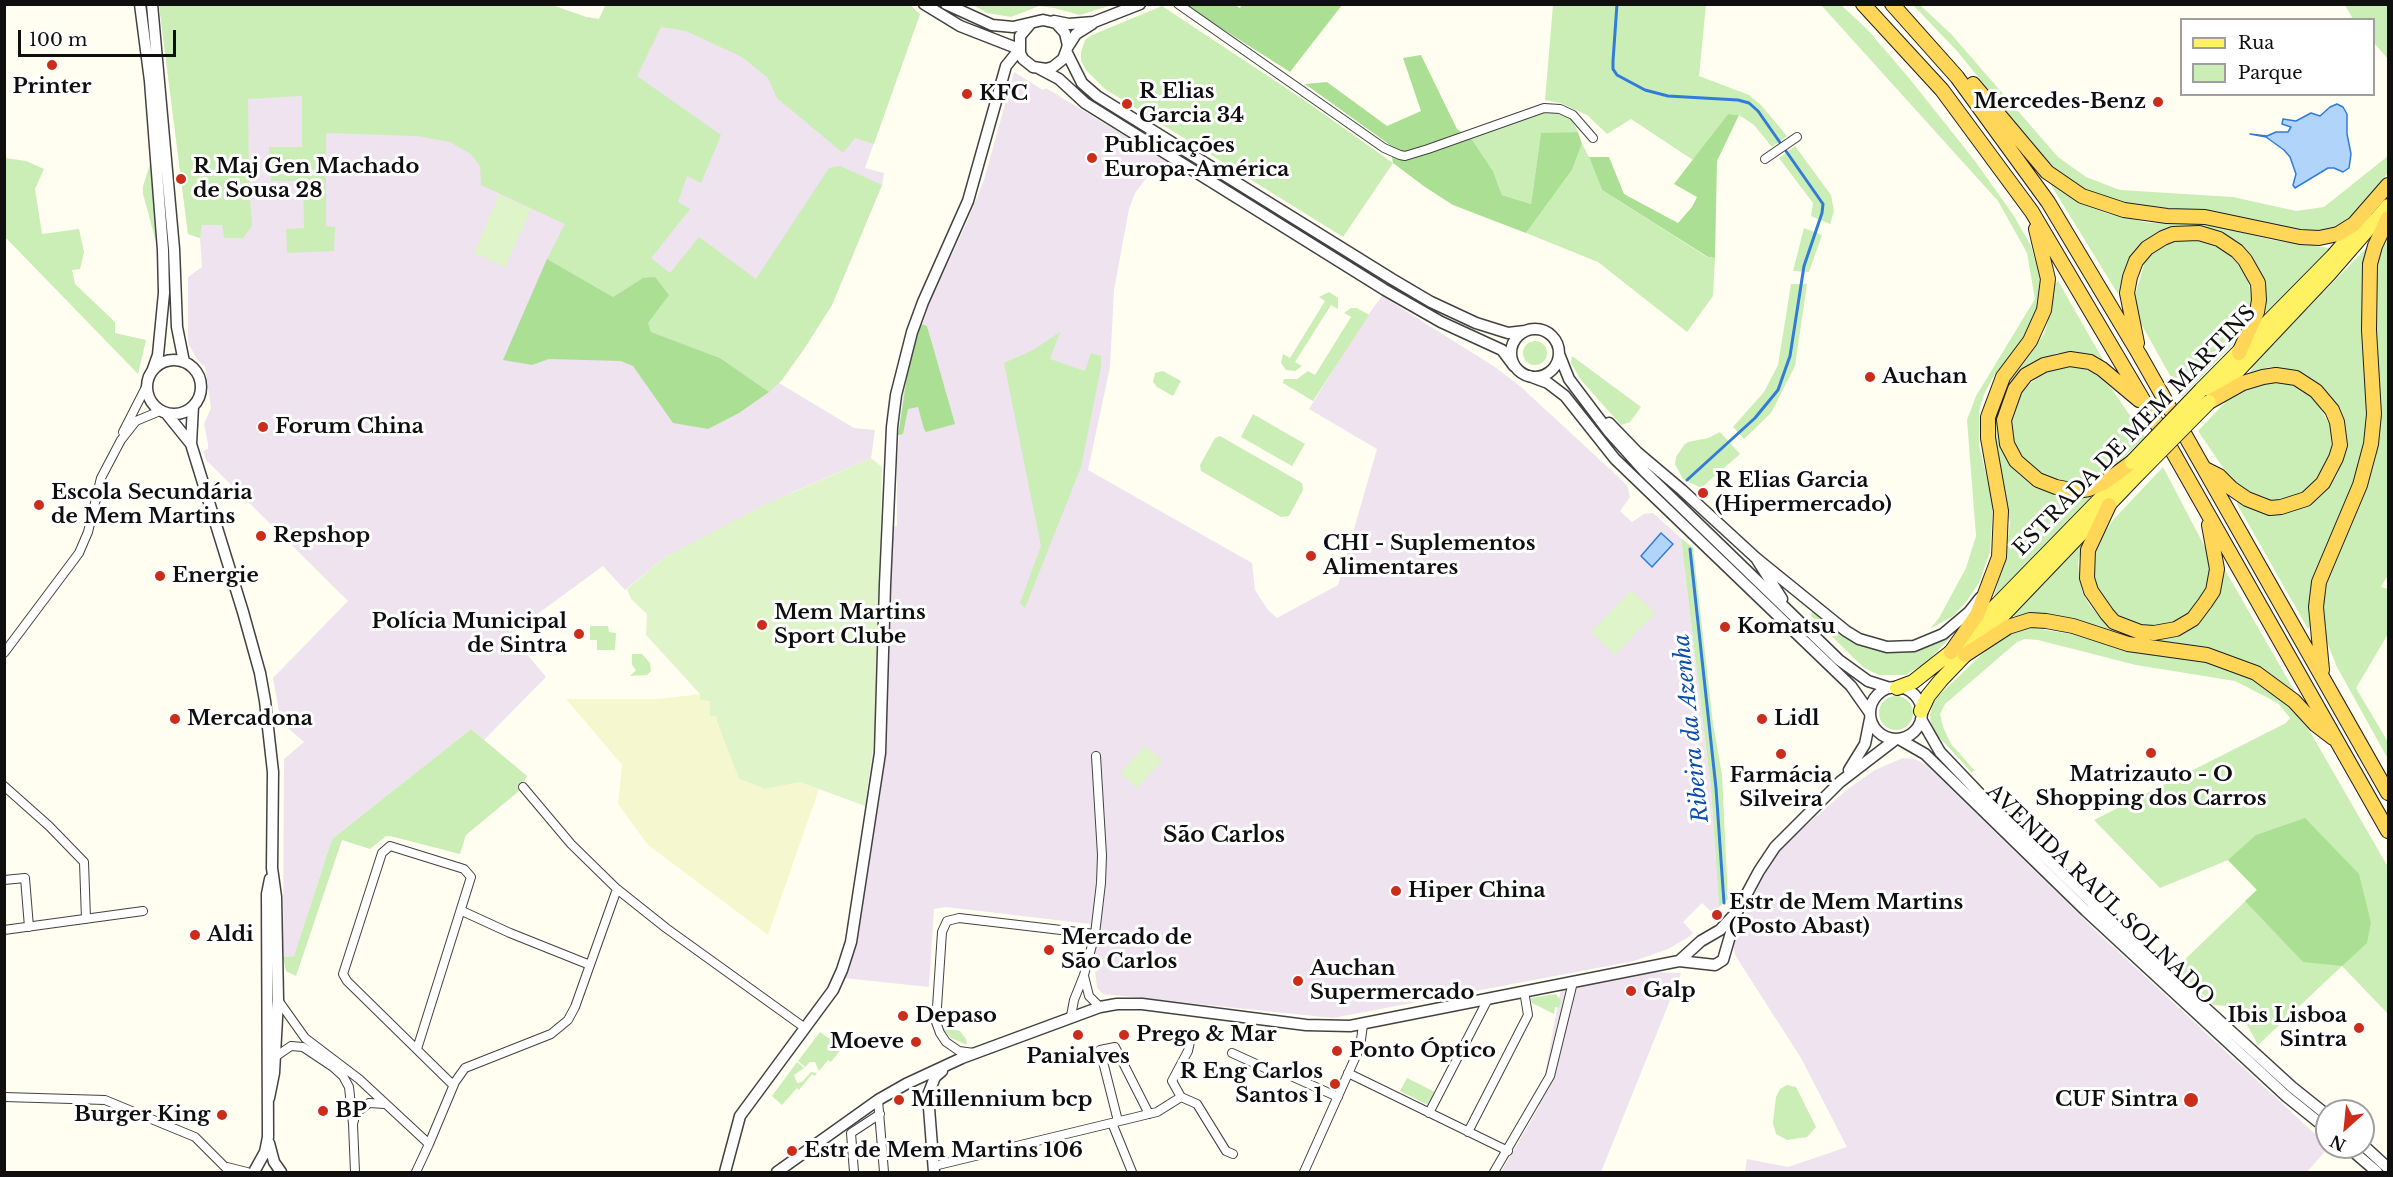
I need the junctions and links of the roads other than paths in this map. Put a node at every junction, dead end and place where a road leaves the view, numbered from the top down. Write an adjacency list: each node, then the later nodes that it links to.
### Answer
1 (140, 4): 25 (street)
2 (152, 4): 25 (street)
3 (924, 4): 12 (street)
4 (946, 4): 10 (street)
5 (1140, 4): 11 (street)
6 (1178, 4): 19 (street)
7 (1863, 4): 23 (highway)
8 (1894, 4): 21 (highway); 29 (highway)
9 (1050, 21): 10 (street); 11 (street); 14 (street)
10 (1031, 22): 13 (street)
11 (1094, 22): 14 (street)
12 (988, 36): 13 (street); 16 (street)
13 (1019, 50): 15 (street); 16 (street)
14 (1067, 50): 17 (street); 26 (street)
15 (1028, 63): 16 (street); 17 (street)
16 (1005, 69): 86 (street)
17 (1040, 69): 31 (street)
18 (1797, 137): 20 (street)
19 (1593, 138)
20 (1768, 157)
21 (2388, 185): 27 (main road, ESTRADA DE MEM MARTINS)
22 (2388, 206): 35 (main road, ESTRADA DE MEM MARTINS)
23 (2032, 212): 37 (highway); 47 (highway)
24 (2388, 218): 51 (highway)
25 (169, 249): 30 (street); 32 (street)
26 (1525, 331): 28 (street); 31 (street)
27 (2239, 353): 29 (highway); 42 (main road, ESTRADA DE MEM MARTINS, bridge)
28 (1559, 354): 33 (street); 39 (street)
29 (2139, 354): 43 (highway)
30 (184, 362): 32 (street); 36 (street)
31 (1514, 366): 33 (street)
32 (153, 369): 34 (street)
33 (1529, 376): 53 (street)
34 (146, 387): 38 (street); 40 (street)
35 (2209, 402): 42 (main road, ESTRADA DE MEM MARTINS, bridge); 43 (highway)
36 (193, 406): 38 (street); 41 (street)
37 (2149, 410): 42 (highway); 45 (highway)
38 (163, 412): 40 (street); 41 (street)
39 (1593, 412): 46 (street); 48 (street)
40 (121, 440): 49 (street)
41 (191, 444): 63 (street)
42 (2135, 468): 44 (main road, ESTRADA DE MEM MARTINS); 50 (main road, ESTRADA DE MEM MARTINS)
43 (2204, 468): 51 (highway)
44 (2109, 506): 45 (highway); 50 (main road, ESTRADA DE MEM MARTINS)
45 (2206, 511): 56 (highway)
46 (1756, 558): 47 (street); 48 (street)
47 (1993, 577): 50 (highway)
48 (1796, 619): 52 (street)
49 (4, 653)
50 (1958, 653): 52 (main road, ESTRADA DE MEM MARTINS); 54 (main road, ESTRADA DE MEM MARTINS); 56 (highway)
51 (2322, 675): 61 (highway)
52 (1893, 688): 53 (street); 54 (street)
53 (1870, 715): 55 (street); 58 (street)
54 (1921, 715): 55 (street); 102 (street, AVENIDA RAUL SOLNADO)
55 (1898, 739): 58 (street); 107 (street, AVENIDA RAUL SOLNADO)
56 (2338, 741): 62 (highway)
57 (1095, 756): 72 (street)
58 (1840, 782): 68 (street)
59 (4, 786): 69 (street)
60 (523, 787): 65 (street)
61 (2388, 793)
62 (2388, 831)
63 (272, 868): 82 (street); 100 (street)
64 (4, 880): 70 (street)
65 (617, 889): 76 (street); 86 (street)
66 (143, 911): 69 (street)
67 (462, 911): 76 (street); 88 (street); 88 (street)
68 (1737, 912): 73 (street); 74 (street)
69 (86, 919): 70 (street)
70 (29, 927): 71 (street)
71 (4, 930)
72 (1095, 934): 78 (street); 90 (street)
73 (1703, 940): 74 (street); 75 (street); 77 (street)
74 (1725, 949): 77 (street)
75 (1679, 961): 77 (street); 79 (street)
76 (590, 964): 95 (street)
77 (1703, 964)
78 (1084, 975): 83 (street); 84 (street)
79 (1572, 982): 80 (street); 113 (street)
80 (1524, 992): 81 (street); 110 (street)
81 (1488, 999): 85 (street); 105 (street)
82 (278, 1000): 91 (street); 103 (street)
83 (1100, 1007): 84 (street); 85 (street)
84 (1071, 1016): 90 (street)
85 (1363, 1025): 93 (street)
86 (805, 1028): 124 (street)
87 (1191, 1037): 98 (street)
88 (417, 1049): 95 (street)
89 (1232, 1053): 99 (street)
90 (975, 1054): 92 (street)
91 (275, 1057): 100 (street); 109 (street)
92 (952, 1064): 94 (street); 96 (street)
93 (1348, 1073): 99 (street); 105 (street)
94 (906, 1084): 96 (street); 101 (street)
95 (453, 1085): 112 (street)
96 (928, 1095): 118 (street)
97 (4, 1097): 119 (street)
98 (1181, 1097): 104 (street); 114 (street)
99 (1338, 1097): 129 (street)
100 (269, 1098): 111 (street)
101 (878, 1100): 106 (street); 125 (street)
102 (2315, 1105)
103 (390, 1108): 109 (street); 112 (street)
104 (1153, 1113): 108 (street); 108 (street)
105 (1429, 1113): 110 (street)
106 (880, 1114): 126 (street); 127 (street)
107 (2315, 1119)
108 (1115, 1122): 118 (street); 128 (street)
109 (353, 1125): 122 (street)
110 (1468, 1132): 113 (street)
111 (268, 1137): 120 (street); 121 (street)
112 (429, 1144): 123 (street)
113 (1508, 1151): 130 (street)
114 (1233, 1154)
115 (2375, 1156): 117 (street)
116 (2361, 1159): 131 (street)
117 (2388, 1168)
118 (934, 1169)
119 (229, 1170): 120 (street)
120 (251, 1172): 121 (street)
121 (281, 1172)
122 (355, 1173)
123 (416, 1173)
124 (725, 1173)
125 (777, 1173)
126 (854, 1173)
127 (884, 1173)
128 (1132, 1173)
129 (1304, 1173)
130 (1494, 1173)
131 (2377, 1173)

